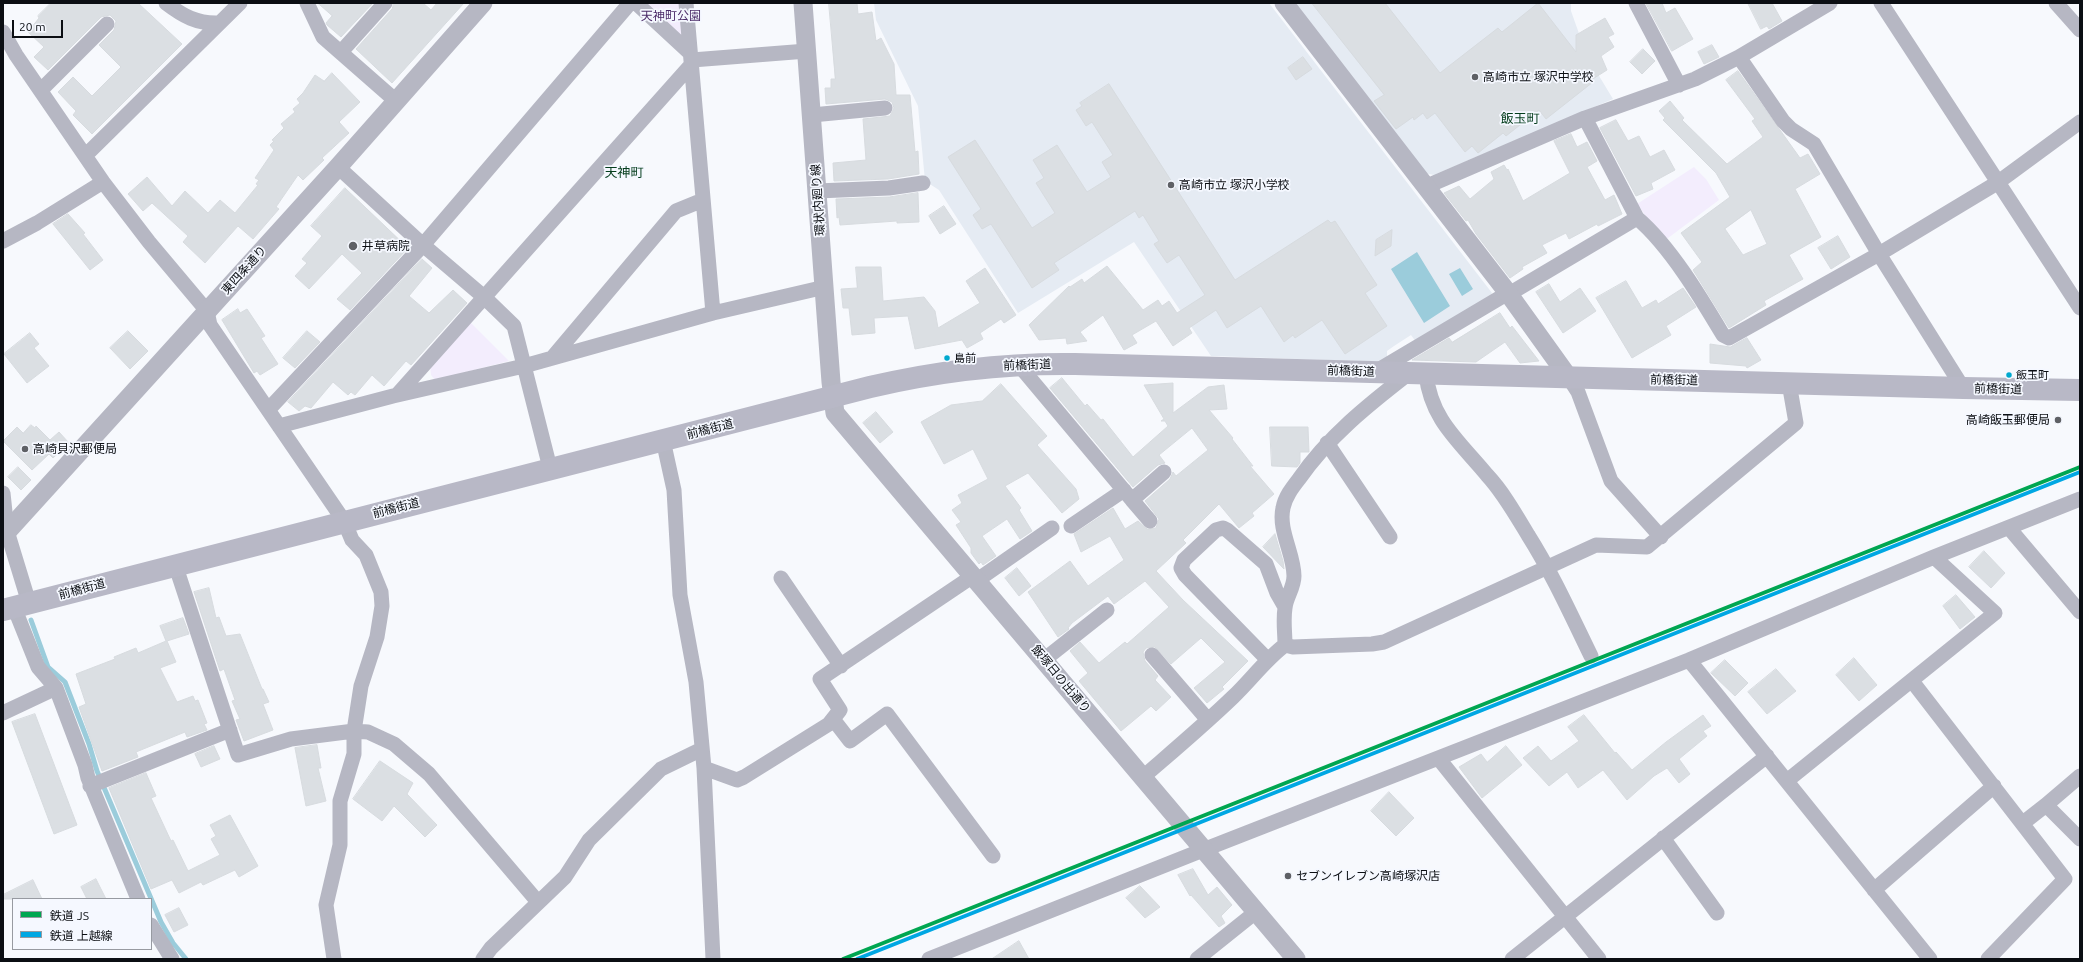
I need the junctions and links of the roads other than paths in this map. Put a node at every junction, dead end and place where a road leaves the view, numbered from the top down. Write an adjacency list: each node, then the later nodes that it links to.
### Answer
1 (166, 3): 15 (street)
2 (240, 3): 15 (street)
3 (307, 3): 20 (street)
4 (385, 3): 20 (street)
5 (483, 3): 25 (street, 東四条通り)
6 (630, 3): 40 (street)
7 (636, 3): 22 (street)
8 (686, 3): 22 (street)
9 (803, 3): 19 (street, 環状内廻り線)
10 (1284, 3): 35 (street)
11 (1636, 3): 23 (street)
12 (1830, 3): 21 (street)
13 (1881, 3): 34 (street)
14 (2056, 3): 17 (street)
15 (219, 23): 30 (street)
16 (107, 24): 24 (street)
17 (2080, 30)
18 (3, 32): 24 (street)
19 (807, 51): 22 (street); 27 (street, 環状内廻り線)
20 (341, 52): 25 (street)
21 (1739, 57): 23 (street); 41 (street)
22 (691, 59): 37 (street); 44 (street)
23 (1679, 85): 28 (street)
24 (41, 90): 30 (street)
25 (396, 101): 31 (street, 東四条通り)
26 (885, 108): 27 (street)
27 (812, 115): 36 (street, 環状内廻り線)
28 (1585, 118): 35 (street); 38 (street)
29 (2080, 122): 34 (street)
30 (86, 155): 32 (street)
31 (338, 167): 40 (street); 46 (street, 東四条通り)
32 (103, 182): 39 (street); 46 (street)
33 (923, 183): 36 (street)
34 (1997, 183): 41 (street); 45 (street)
35 (1425, 187): 43 (street)
36 (817, 191): 42 (street, 環状内廻り線)
37 (703, 200): 47 (street); 48 (street)
38 (1637, 218): 41 (street); 43 (street)
39 (3, 241)
40 (422, 245): 44 (street); 59 (street)
41 (1879, 254): 55 (street)
42 (825, 287): 47 (street); 58 (street, 環状内廻り線)
43 (1508, 294): 51 (street); 53 (street)
44 (484, 297): 50 (street); 57 (street)
45 (2080, 308)
46 (207, 311): 59 (street); 73 (street, 東四条通り)
47 (713, 313): 48 (street)
48 (552, 358): 50 (street)
49 (1018, 364): 51 (main road, 前橋街道); 58 (main road, 前橋街道); 66 (street)
50 (524, 366): 57 (street); 63 (street)
51 (1375, 372): 52 (main road, 前橋街道)
52 (1417, 374): 53 (main road, 前橋街道); 62 (street); 78 (street)
53 (1569, 378): 54 (main road, 前橋街道); 75 (street)
54 (1788, 383): 55 (main road, 前橋街道); 75 (street)
55 (1963, 388): 56 (main road, 前橋街道)
56 (2080, 390)
57 (397, 395): 60 (street)
58 (833, 397): 61 (main road, 前橋街道); 80 (street, 飯塚日の出通り)
59 (268, 410): 60 (street)
60 (279, 426): 68 (street)
61 (663, 440): 63 (main road, 前橋街道); 99 (street)
62 (1327, 443): 74 (street); 82 (street)
63 (550, 468): 68 (main road, 前橋街道)
64 (1164, 472): 66 (street)
65 (3, 493): 73 (street)
66 (1128, 495): 69 (street); 70 (street)
67 (2080, 499): 72 (street)
68 (344, 521): 77 (main road, 前橋街道); 98 (street)
69 (1150, 521)
70 (1071, 526)
71 (1052, 528): 80 (street)
72 (2009, 528): 76 (street); 84 (street)
73 (5, 534): 81 (street)
74 (1390, 537)
75 (1661, 537): 78 (street)
76 (1934, 557): 90 (street); 92 (street)
77 (175, 564): 81 (main road, 前橋街道); 97 (street)
78 (1547, 568): 85 (street); 87 (street)
79 (781, 578): 91 (street)
80 (975, 579): 89 (street, 飯塚日の出通り); 91 (street)
81 (15, 606): 93 (street)
82 (1285, 607): 85 (street); 88 (street)
83 (1107, 610): 89 (street)
84 (2080, 612)
85 (1285, 645): 88 (street)
86 (1152, 655): 96 (street)
87 (1590, 656)
88 (1267, 659): 96 (street)
89 (1045, 660): 104 (street, 飯塚日の出通り)
90 (1689, 660): 100 (street); 101 (street)
91 (841, 666): 95 (street)
92 (1912, 681): 105 (street); 107 (street)
93 (56, 688): 94 (street); 106 (street)
94 (3, 713)
95 (833, 719): 102 (street); 113 (street)
96 (1208, 720): 104 (street)
97 (230, 730): 98 (street); 106 (street)
98 (354, 731): 116 (street); 122 (street)
99 (702, 749): 102 (street); 116 (street)
100 (1767, 756): 105 (street); 110 (street)
101 (1439, 759): 112 (street); 119 (street)
102 (704, 768): 124 (street)
103 (2080, 776): 108 (street)
104 (1143, 777): 112 (street, 飯塚日の出通り)
105 (1788, 780): 114 (street)
106 (90, 786): 115 (street)
107 (1994, 786): 109 (street); 114 (street)
108 (2046, 805): 109 (street); 111 (street)
109 (2023, 823): 131 (street)
110 (1663, 838): 118 (street); 119 (street)
111 (2080, 839)
112 (1203, 850): 117 (street, 飯塚日の出通り); 125 (street)
113 (993, 856)
114 (1874, 890): 130 (street)
115 (138, 898)
116 (538, 902): 123 (street)
117 (1257, 911): 126 (street); 127 (street, 飯塚日の出通り)
118 (1717, 913)
119 (1565, 916): 128 (street); 129 (street)
120 (152, 927): 121 (street)
121 (169, 958)
122 (334, 959)
123 (484, 959)
124 (714, 959)
125 (929, 959)
126 (1196, 959)
127 (1296, 959)
128 (1512, 959)
129 (1599, 959)
130 (1930, 959)
131 (1988, 959)

